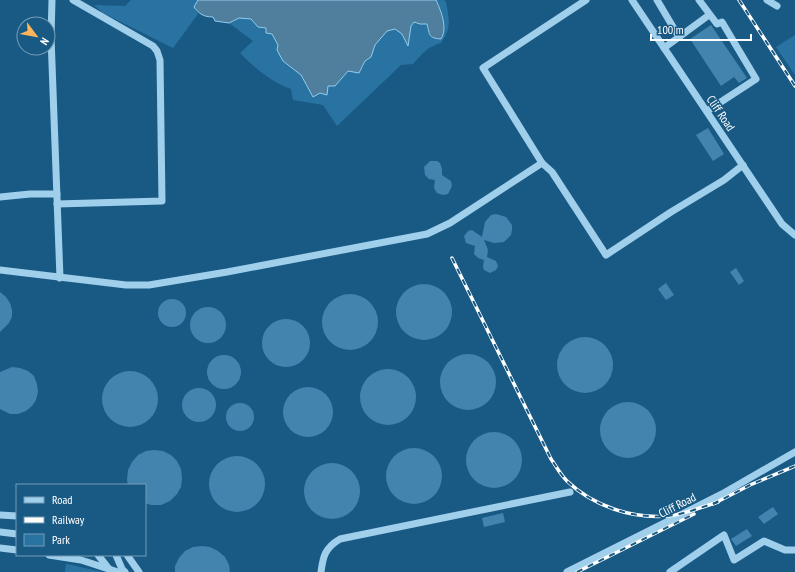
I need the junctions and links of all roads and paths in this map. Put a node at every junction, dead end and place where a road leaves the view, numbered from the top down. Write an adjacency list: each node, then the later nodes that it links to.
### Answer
1 (52, 0): 15 (lane)
2 (73, 0): 17 (lane)
3 (586, 0): 13 (lane)
4 (632, 0): 11 (lane, Cliff Road)
5 (657, 0): 10 (lane)
6 (699, 0): 9 (lane)
7 (767, 0): 8 (lane)
8 (777, 6)
9 (709, 15): 10 (lane); 12 (lane)
10 (679, 37): 11 (lane)
11 (664, 48): 12 (lane, Cliff Road)
12 (707, 111): 14 (lane, Cliff Road)
13 (542, 163): 14 (lane); 20 (lane)
14 (743, 166): 18 (lane, Cliff Road)
15 (57, 194): 16 (lane); 17 (lane)
16 (0, 197)
17 (57, 204): 20 (lane)
18 (795, 235)
19 (0, 270): 20 (lane)
20 (60, 278)
21 (795, 452): 39 (lane, Cliff Road)
22 (570, 492): 38 (lane)
23 (0, 515): 24 (lane)
24 (16, 516)
25 (0, 532): 26 (lane)
26 (16, 534)
27 (0, 548): 28 (lane)
28 (16, 550)
29 (795, 550): 40 (lane)
30 (55, 556): 34 (lane)
31 (99, 556): 34 (lane)
32 (116, 556): 36 (lane)
33 (128, 556): 37 (lane)
34 (110, 569): 35 (lane)
35 (118, 572)
36 (125, 572)
37 (138, 572)
38 (321, 572)
39 (567, 572)
40 (670, 572)

